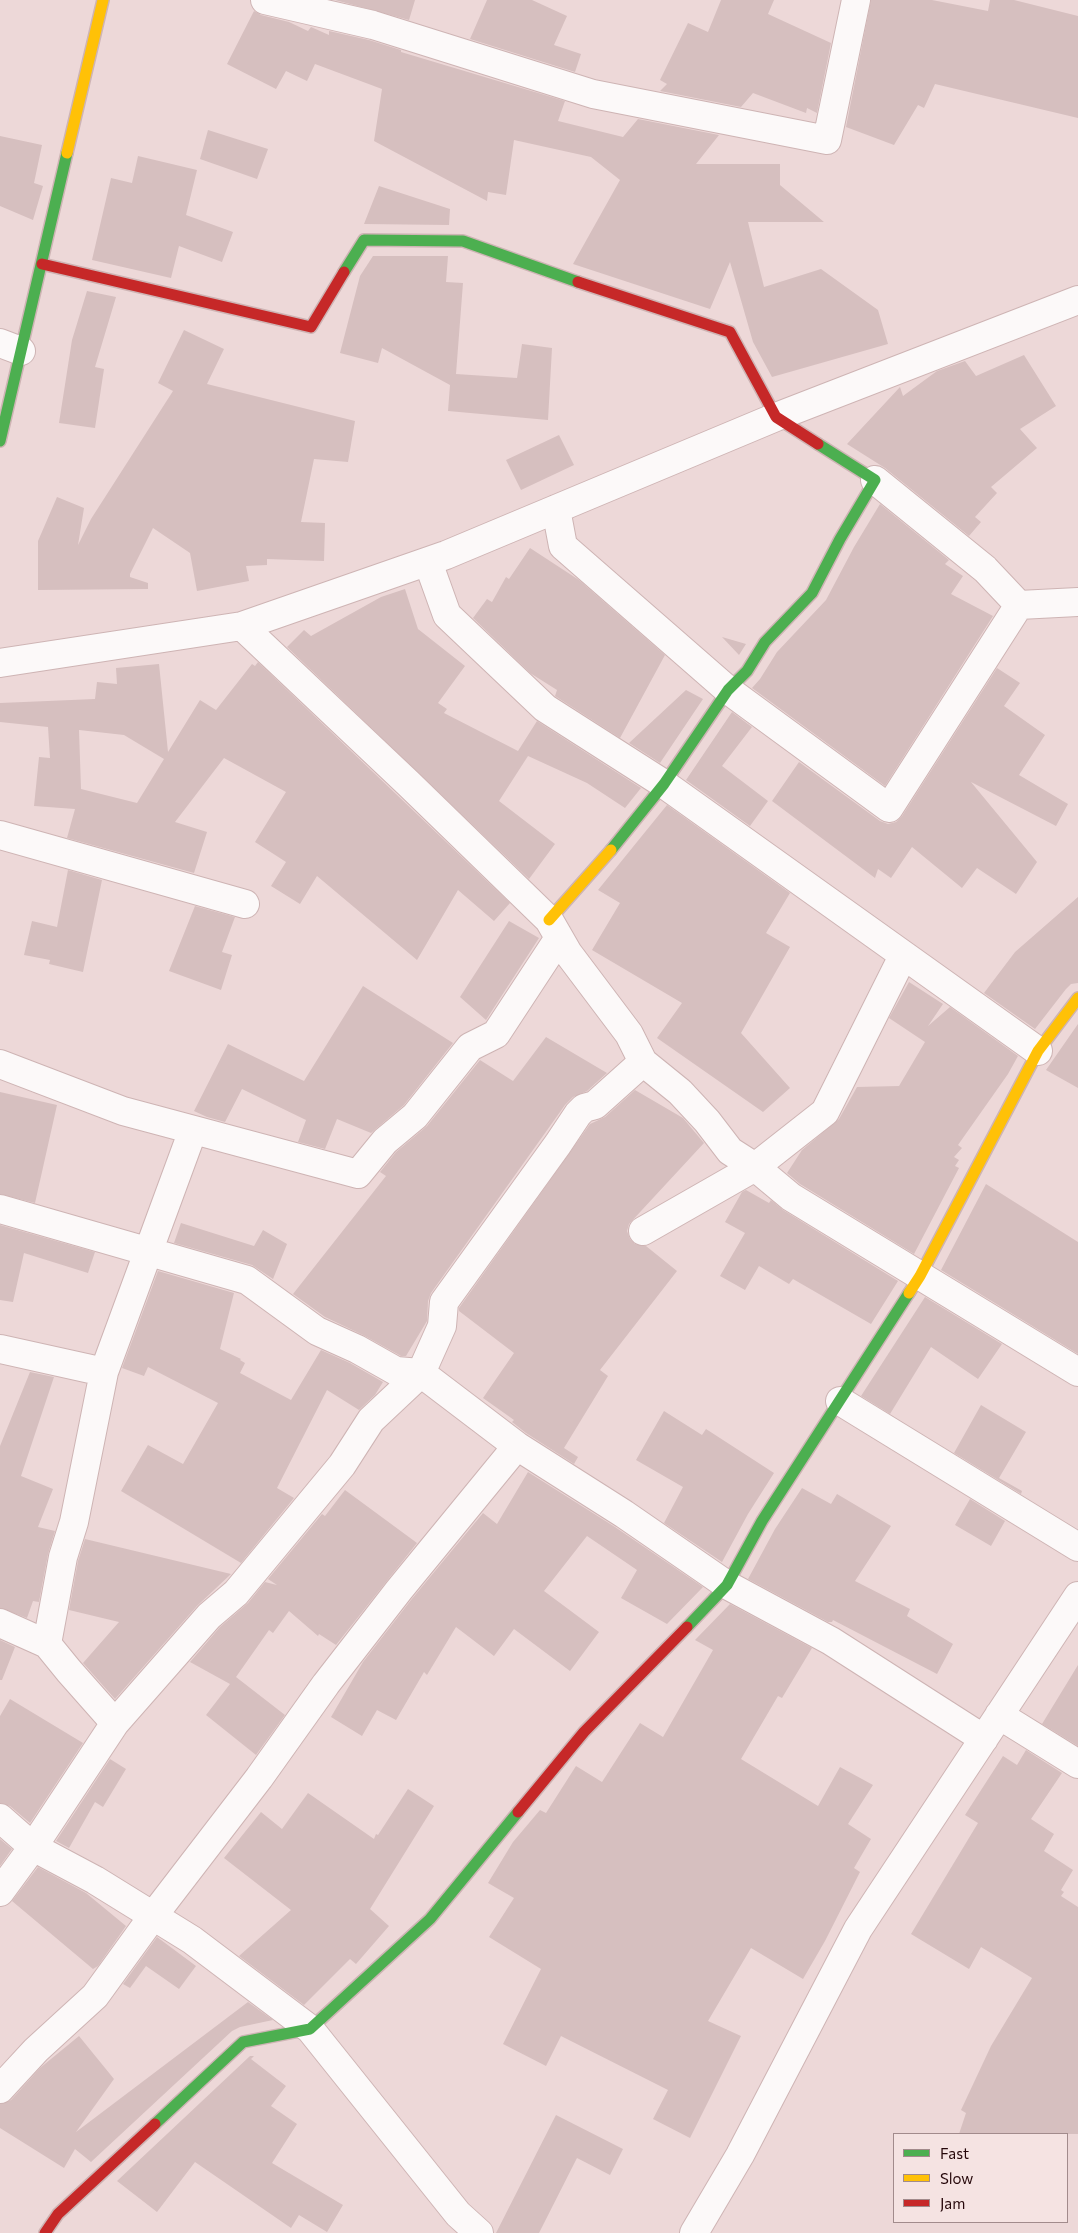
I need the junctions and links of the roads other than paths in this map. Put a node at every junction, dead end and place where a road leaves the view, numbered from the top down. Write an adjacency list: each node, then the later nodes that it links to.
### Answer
1 (103, 0): 4 (street)
2 (265, 0): 3 (street)
3 (856, 0)
4 (42, 264): 6 (street); 7 (street)
5 (1078, 300): 7 (street)
6 (10, 347): 8 (street)
7 (776, 417): 9 (street); 10 (street)
8 (0, 441)
9 (875, 480): 13 (street); 16 (street)
10 (556, 509): 11 (street); 16 (street)
11 (428, 562): 14 (street); 17 (street)
12 (1078, 602): 13 (street)
13 (1019, 605): 16 (street)
14 (242, 626): 15 (street); 20 (street)
15 (0, 663)
16 (728, 690): 17 (street)
17 (664, 784): 20 (street); 21 (street)
18 (0, 836): 19 (street)
19 (245, 904)
20 (554, 929): 24 (street); 26 (street)
21 (903, 956): 23 (street); 27 (street)
22 (1078, 998): 23 (street)
23 (1038, 1051): 31 (street)
24 (643, 1062): 27 (street); 35 (street)
25 (0, 1064): 26 (street)
26 (193, 1130): 30 (street)
27 (755, 1167): 29 (street); 31 (street)
28 (0, 1209): 30 (street)
29 (643, 1231)
30 (148, 1251): 33 (street); 35 (street)
31 (920, 1276): 34 (street); 36 (street)
32 (0, 1349): 33 (street)
33 (104, 1372): 42 (street)
34 (1078, 1372)
35 (421, 1373): 37 (street); 44 (street)
36 (840, 1401): 38 (street); 39 (street)
37 (517, 1446): 39 (street); 50 (street)
38 (1078, 1547)
39 (728, 1585): 45 (street); 51 (street)
40 (1075, 1608): 43 (street)
41 (0, 1623): 42 (street)
42 (47, 1644): 44 (street)
43 (999, 1715): 45 (street); 46 (street)
44 (115, 1723): 48 (street)
45 (984, 1738): 55 (street)
46 (1078, 1764)
47 (0, 1818): 48 (street)
48 (33, 1847): 49 (street); 50 (street)
49 (0, 1892)
50 (153, 1916): 51 (street); 52 (street)
51 (310, 2029): 53 (street); 54 (street)
52 (0, 2089)
53 (45, 2233)
54 (479, 2233)
55 (694, 2233)

